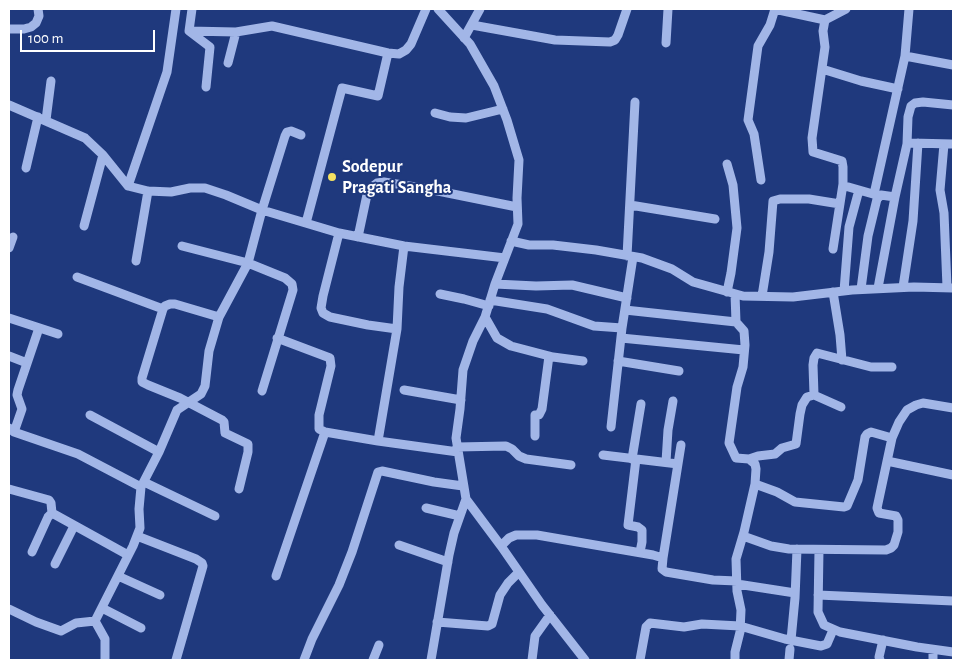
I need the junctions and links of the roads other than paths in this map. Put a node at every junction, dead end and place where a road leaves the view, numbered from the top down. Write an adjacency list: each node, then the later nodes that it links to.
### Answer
1 (38, 9): 14 (street)
2 (176, 9): 42 (street)
3 (192, 9): 15 (street)
4 (426, 9): 19 (street)
5 (438, 9): 17 (street)
6 (480, 9): 13 (street)
7 (626, 9): 13 (street)
8 (668, 9): 18 (street)
9 (775, 9): 12 (street); 40 (street)
10 (846, 9): 12 (street)
11 (909, 9): 20 (street)
12 (825, 20): 23 (street)
13 (472, 25): 17 (street)
14 (9, 29)
15 (189, 31): 16 (street); 25 (street)
16 (236, 32): 19 (street); 21 (street)
17 (464, 38): 30 (street)
18 (666, 43)
19 (388, 53): 52 (street)
20 (905, 56): 22 (street); 26 (street)
21 (228, 63)
22 (953, 64)
23 (822, 69): 26 (street); 41 (street)
24 (51, 81): 32 (street)
25 (206, 87)
26 (898, 90): 45 (street)
27 (635, 102): 48 (street)
28 (9, 105): 32 (street)
29 (953, 105): 35 (street)
30 (503, 109): 31 (street); 49 (street)
31 (435, 113)
32 (42, 119): 37 (street); 39 (street)
33 (301, 135): 50 (street)
34 (918, 143): 35 (street); 36 (street); 69 (street)
35 (907, 144): 46 (street)
36 (949, 144): 55 (street)
37 (103, 155): 42 (street); 53 (street)
38 (727, 164): 75 (street)
39 (26, 168)
40 (761, 180)
41 (843, 184): 43 (street); 47 (street)
42 (128, 186): 44 (street)
43 (859, 190): 45 (street); 73 (street)
44 (148, 191): 50 (street); 65 (street)
45 (877, 195): 46 (street); 72 (street)
46 (895, 197): 70 (street)
47 (840, 204): 62 (street); 77 (street)
48 (630, 205): 51 (street); 63 (street)
49 (517, 207): 57 (street); 58 (street)
50 (262, 210): 52 (street); 66 (street)
51 (715, 218)
52 (306, 223): 54 (street)
53 (84, 226)
54 (339, 233): 57 (street); 88 (street)
55 (949, 236): 71 (street)
56 (13, 237): 61 (street)
57 (358, 237): 60 (street)
58 (511, 241): 63 (street); 64 (street)
59 (182, 246): 66 (street)
60 (404, 246): 64 (street); 88 (street)
61 (9, 248)
62 (833, 249)
63 (630, 256): 75 (street); 78 (street)
64 (505, 258): 68 (street)
65 (136, 261)
66 (248, 263): 82 (street); 90 (street)
67 (77, 277): 80 (street)
68 (495, 284): 78 (street); 79 (street)
69 (903, 287): 70 (street); 71 (street)
70 (878, 288): 72 (street)
71 (950, 288)
72 (861, 289): 73 (street)
73 (844, 291): 74 (street)
74 (834, 292): 77 (street); 95 (street)
75 (731, 293): 77 (street); 85 (street)
76 (440, 294): 79 (street)
77 (762, 296)
78 (627, 298): 81 (street)
79 (489, 303): 83 (street); 87 (street)
80 (163, 309): 82 (street); 106 (street)
81 (625, 310): 85 (street); 87 (street)
82 (219, 317): 106 (street)
83 (485, 317): 94 (street); 104 (street)
84 (9, 318): 86 (street)
85 (736, 322): 92 (street)
86 (39, 328): 89 (street); 98 (street)
87 (622, 328): 91 (street)
88 (397, 329): 116 (street)
89 (58, 334)
90 (277, 338): 102 (street); 113 (street)
91 (621, 338): 92 (street); 97 (street)
92 (744, 350): 122 (street)
93 (9, 356): 98 (street)
94 (549, 356): 96 (street); 114 (street)
95 (842, 360): 99 (street); 103 (street)
96 (583, 361)
97 (618, 361): 100 (street); 111 (street)
98 (27, 362): 112 (street)
99 (892, 367)
100 (679, 371)
101 (404, 390): 104 (street)
102 (262, 391)
103 (814, 396): 108 (street); 122 (street)
104 (461, 400): 118 (street)
105 (673, 401): 124 (street)
106 (188, 403): 119 (street); 132 (street)
107 (641, 404): 121 (street)
108 (840, 407)
109 (953, 408): 115 (street)
110 (90, 415): 119 (street)
111 (611, 427)
112 (12, 430): 128 (street)
113 (325, 432): 116 (street); 153 (street)
114 (535, 436)
115 (892, 438): 123 (street); 129 (street)
116 (378, 441): 118 (street)
117 (681, 445): 125 (street)
118 (457, 450): 126 (street); 130 (street)
119 (159, 452): 128 (street)
120 (602, 455): 121 (street)
121 (634, 459): 124 (street); 146 (street)
122 (749, 459): 129 (street)
123 (887, 461): 127 (street); 144 (street)
124 (666, 462): 125 (street)
125 (678, 464): 148 (street)
126 (570, 465)
127 (953, 475)
128 (143, 484): 136 (street); 139 (street)
129 (755, 484): 140 (street)
130 (463, 486): 133 (street); 174 (street)
131 (9, 489): 135 (street)
132 (239, 489)
133 (466, 499): 137 (street); 142 (street)
134 (426, 508): 137 (street)
135 (52, 513): 138 (street); 145 (street)
136 (215, 516)
137 (460, 516): 149 (street)
138 (74, 526): 147 (street); 150 (street)
139 (137, 536): 147 (street); 173 (street)
140 (743, 536): 143 (street); 154 (street)
141 (399, 545): 149 (street)
142 (501, 546): 146 (street); 151 (street)
143 (797, 549): 144 (street); 155 (street)
144 (819, 550): 157 (street)
145 (32, 552)
146 (640, 552): 148 (street)
147 (128, 555): 152 (street)
148 (663, 558): 154 (street)
149 (448, 562): 163 (street)
150 (55, 564)
151 (519, 572): 161 (street); 163 (street)
152 (118, 576): 156 (street); 159 (street)
153 (276, 576)
154 (737, 582): 155 (street); 164 (street)
155 (795, 593): 169 (street)
156 (160, 595)
157 (818, 595): 158 (street); 166 (street)
158 (953, 601)
159 (102, 608): 162 (street); 165 (street)
160 (9, 609): 162 (street)
161 (550, 615): 177 (street); 178 (street)
162 (95, 621): 172 (street)
163 (437, 622): 176 (street)
164 (740, 626): 169 (street); 179 (street); 180 (street)
165 (141, 628)
166 (833, 630): 167 (street); 169 (street)
167 (883, 640): 170 (street); 182 (street)
168 (379, 645): 175 (street)
169 (790, 645): 181 (street)
170 (934, 650): 171 (street); 183 (street)
171 (953, 652)
172 (104, 660)
173 (176, 660)
174 (304, 660)
175 (373, 660)
176 (431, 660)
177 (532, 660)
178 (585, 660)
179 (640, 660)
180 (735, 660)
181 (789, 660)
182 (880, 660)
183 (933, 660)

